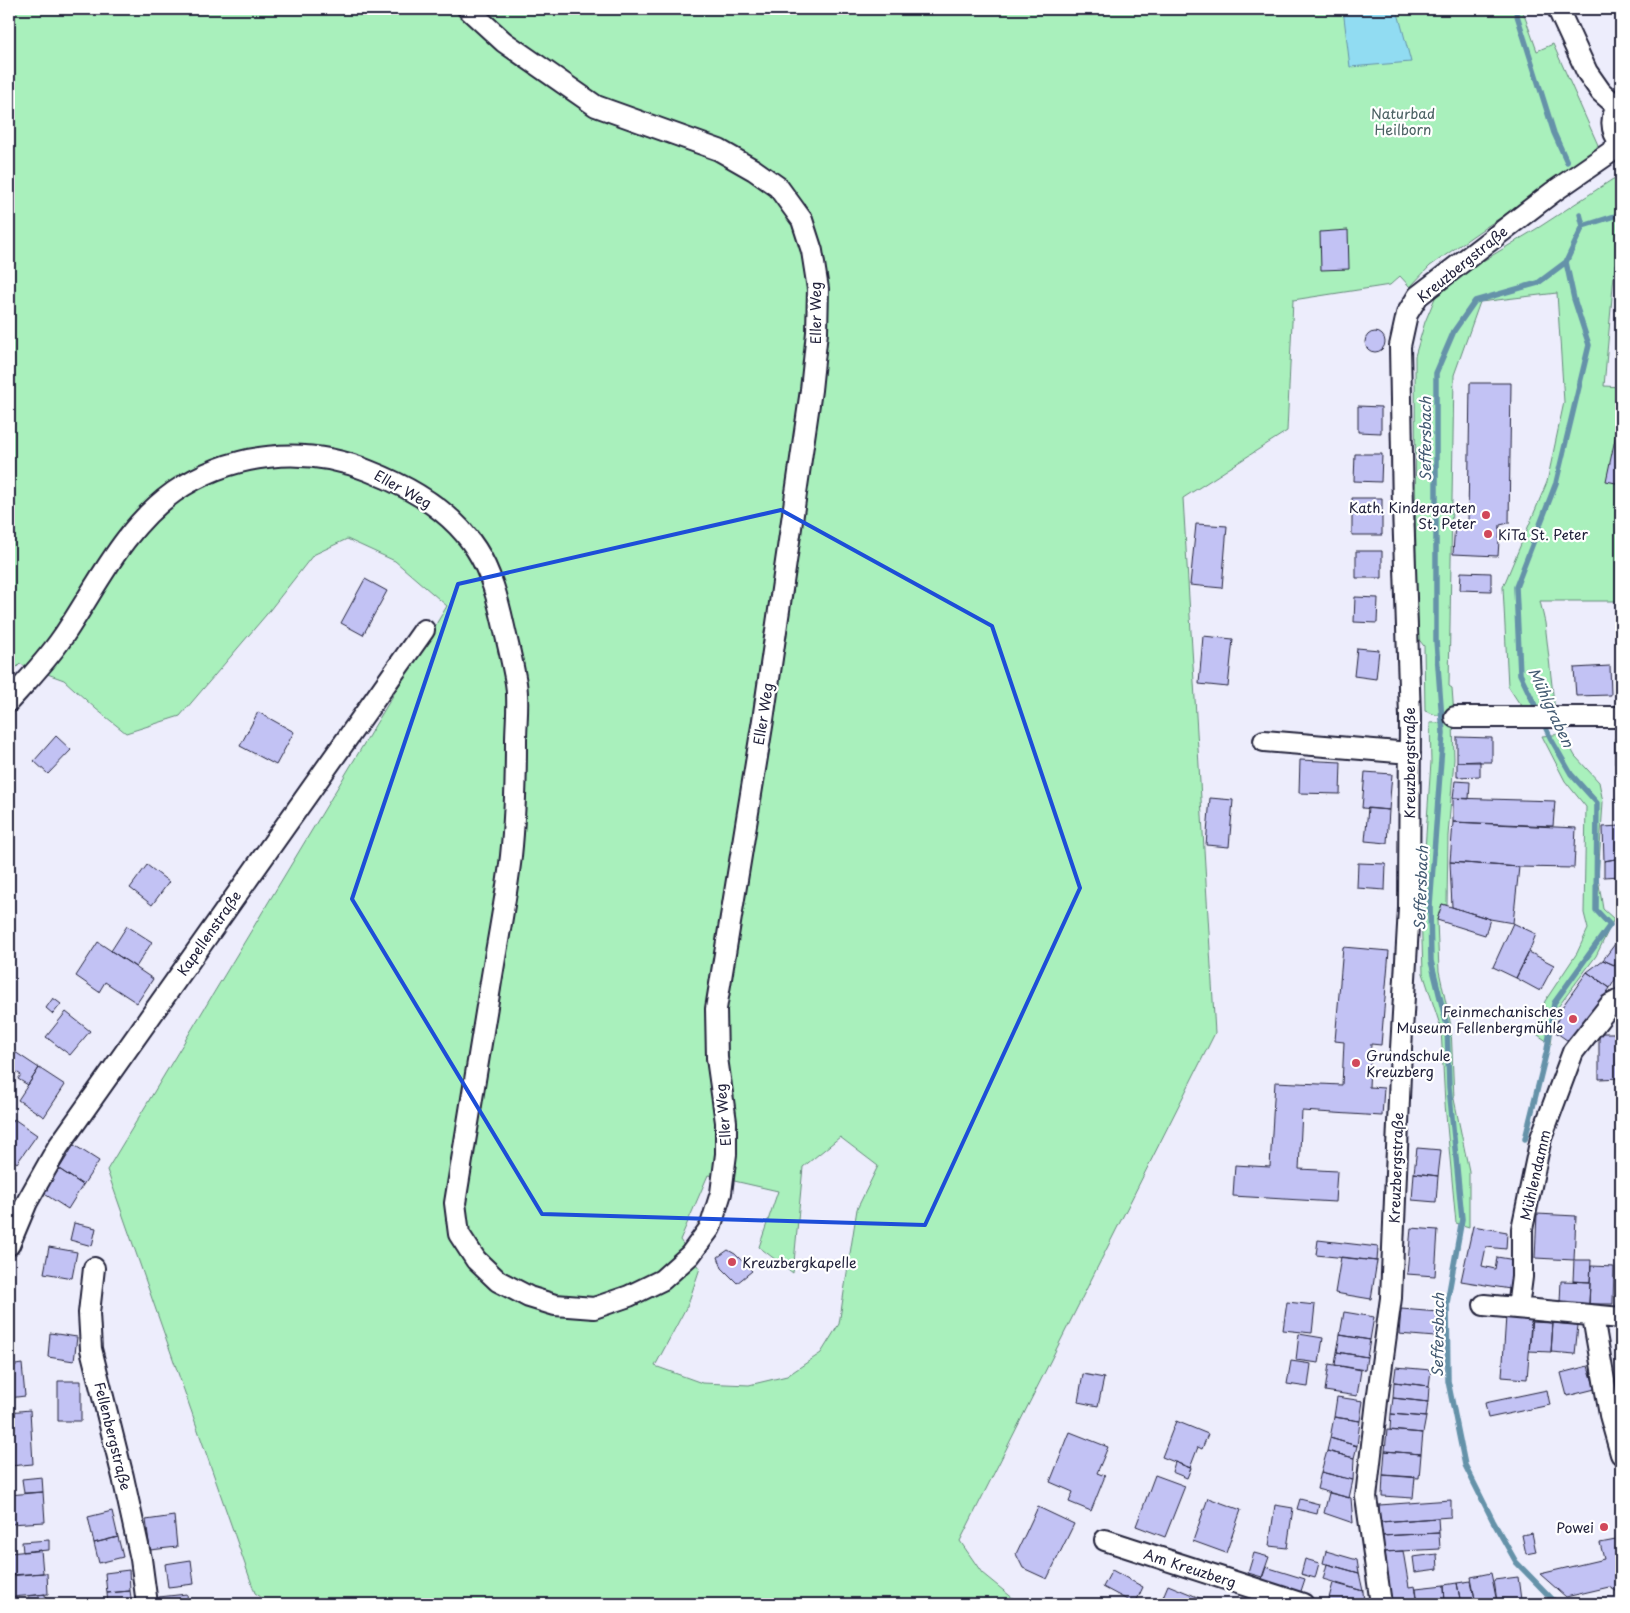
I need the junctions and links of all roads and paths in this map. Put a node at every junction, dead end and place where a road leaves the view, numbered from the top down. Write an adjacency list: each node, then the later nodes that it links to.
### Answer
1 (468, 9): 6 (street, Eller Weg)
2 (1558, 9): 3 (street)
3 (1619, 105): 4 (street)
4 (1621, 144): 10 (street, Kreuzbergstraße)
5 (424, 630): 12 (street, Kapellenstraße)
6 (9, 702)
7 (1455, 717): 8 (street)
8 (1621, 717)
9 (1264, 741): 10 (street)
10 (1410, 753): 22 (street, Kreuzbergstraße)
11 (1621, 999): 15 (street, Mühlendamm)
12 (9, 1245)
13 (94, 1268): 20 (street, Fellenbergstraße)
14 (1484, 1305): 15 (street)
15 (1518, 1308): 16 (street)
16 (1592, 1317): 17 (street); 18 (street)
17 (1621, 1318)
18 (1621, 1454)
19 (1105, 1540): 21 (street, Am Kreuzberg)
20 (147, 1604)
21 (1303, 1604)
22 (1381, 1604)

